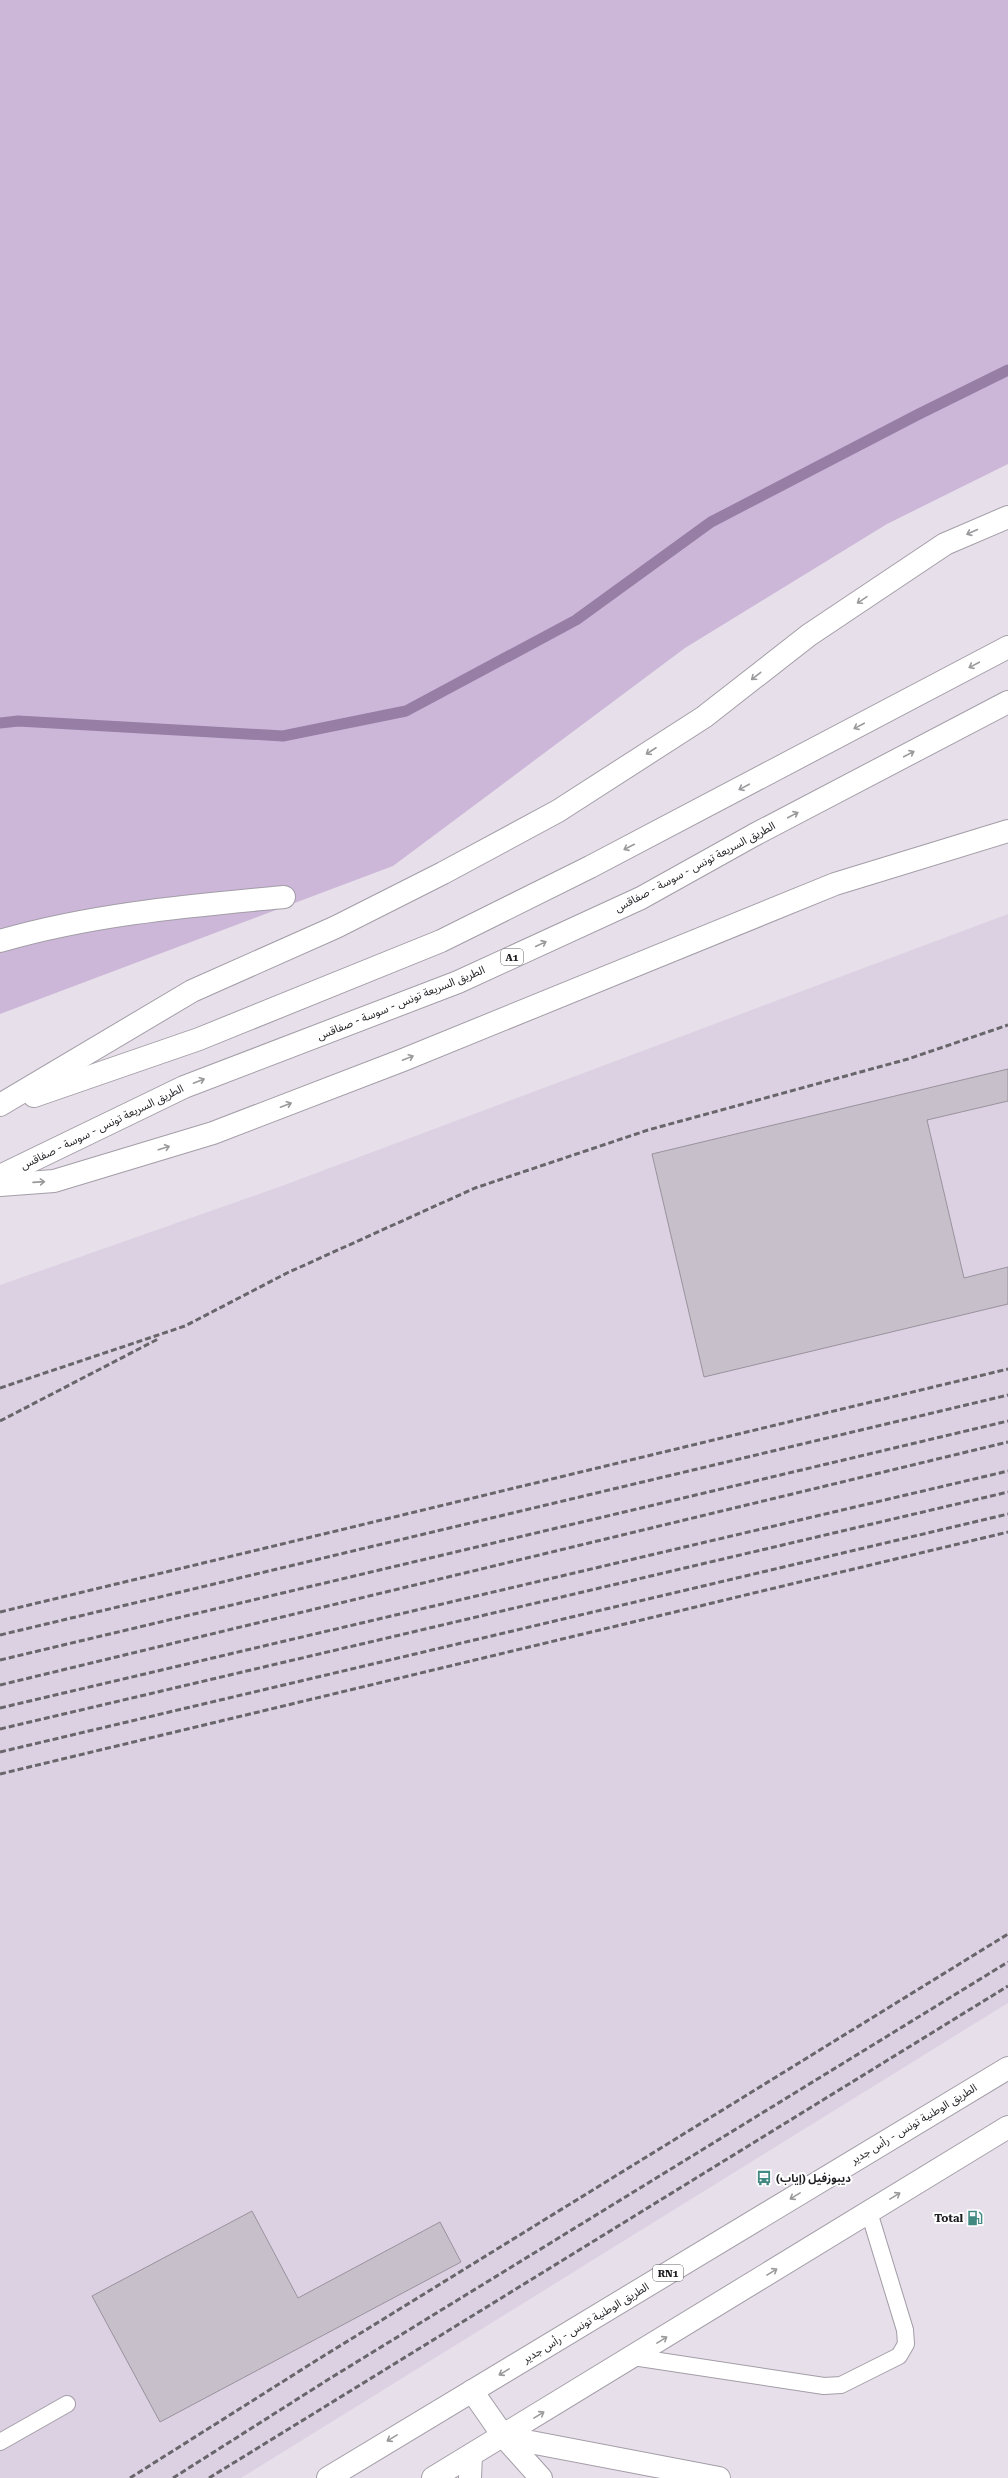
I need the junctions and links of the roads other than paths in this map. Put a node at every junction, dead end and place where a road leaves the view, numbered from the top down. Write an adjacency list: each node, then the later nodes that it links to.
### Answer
1 (1008, 516): 7 (main road, one-way to 7)
2 (1008, 647): 7 (main road, one-way to 7)
3 (1008, 702): 8 (main road, الطريق السريعة تونس - سوسة - صفاقس / A1, one-way to 3)
4 (1008, 832): 9 (main road, one-way to 4)
5 (284, 897): 6 (main road)
6 (0, 941)
7 (0, 1107)
8 (0, 1176)
9 (0, 1185)
10 (1008, 2068): 14 (main road, الطريق الوطنية تونس - رأس جدير / RN1, one-way to 14)
11 (1008, 2127): 12 (main road, one-way to 11)
12 (869, 2212): 13 (main road, one-way to 12); 13 (lane)
13 (633, 2357): 16 (main road, one-way to 13)
14 (472, 2391): 16 (main road); 19 (main road, الطريق الوطنية تونس - رأس جدير / RN1, one-way to 19)
15 (66, 2404): 17 (lane)
16 (504, 2437): 18 (main road); 22 (main road); 23 (main road)
17 (0, 2442)
18 (471, 2456): 20 (main road); 21 (main road)
19 (328, 2478)
20 (433, 2478)
21 (470, 2478)
22 (541, 2478)
23 (718, 2478)

